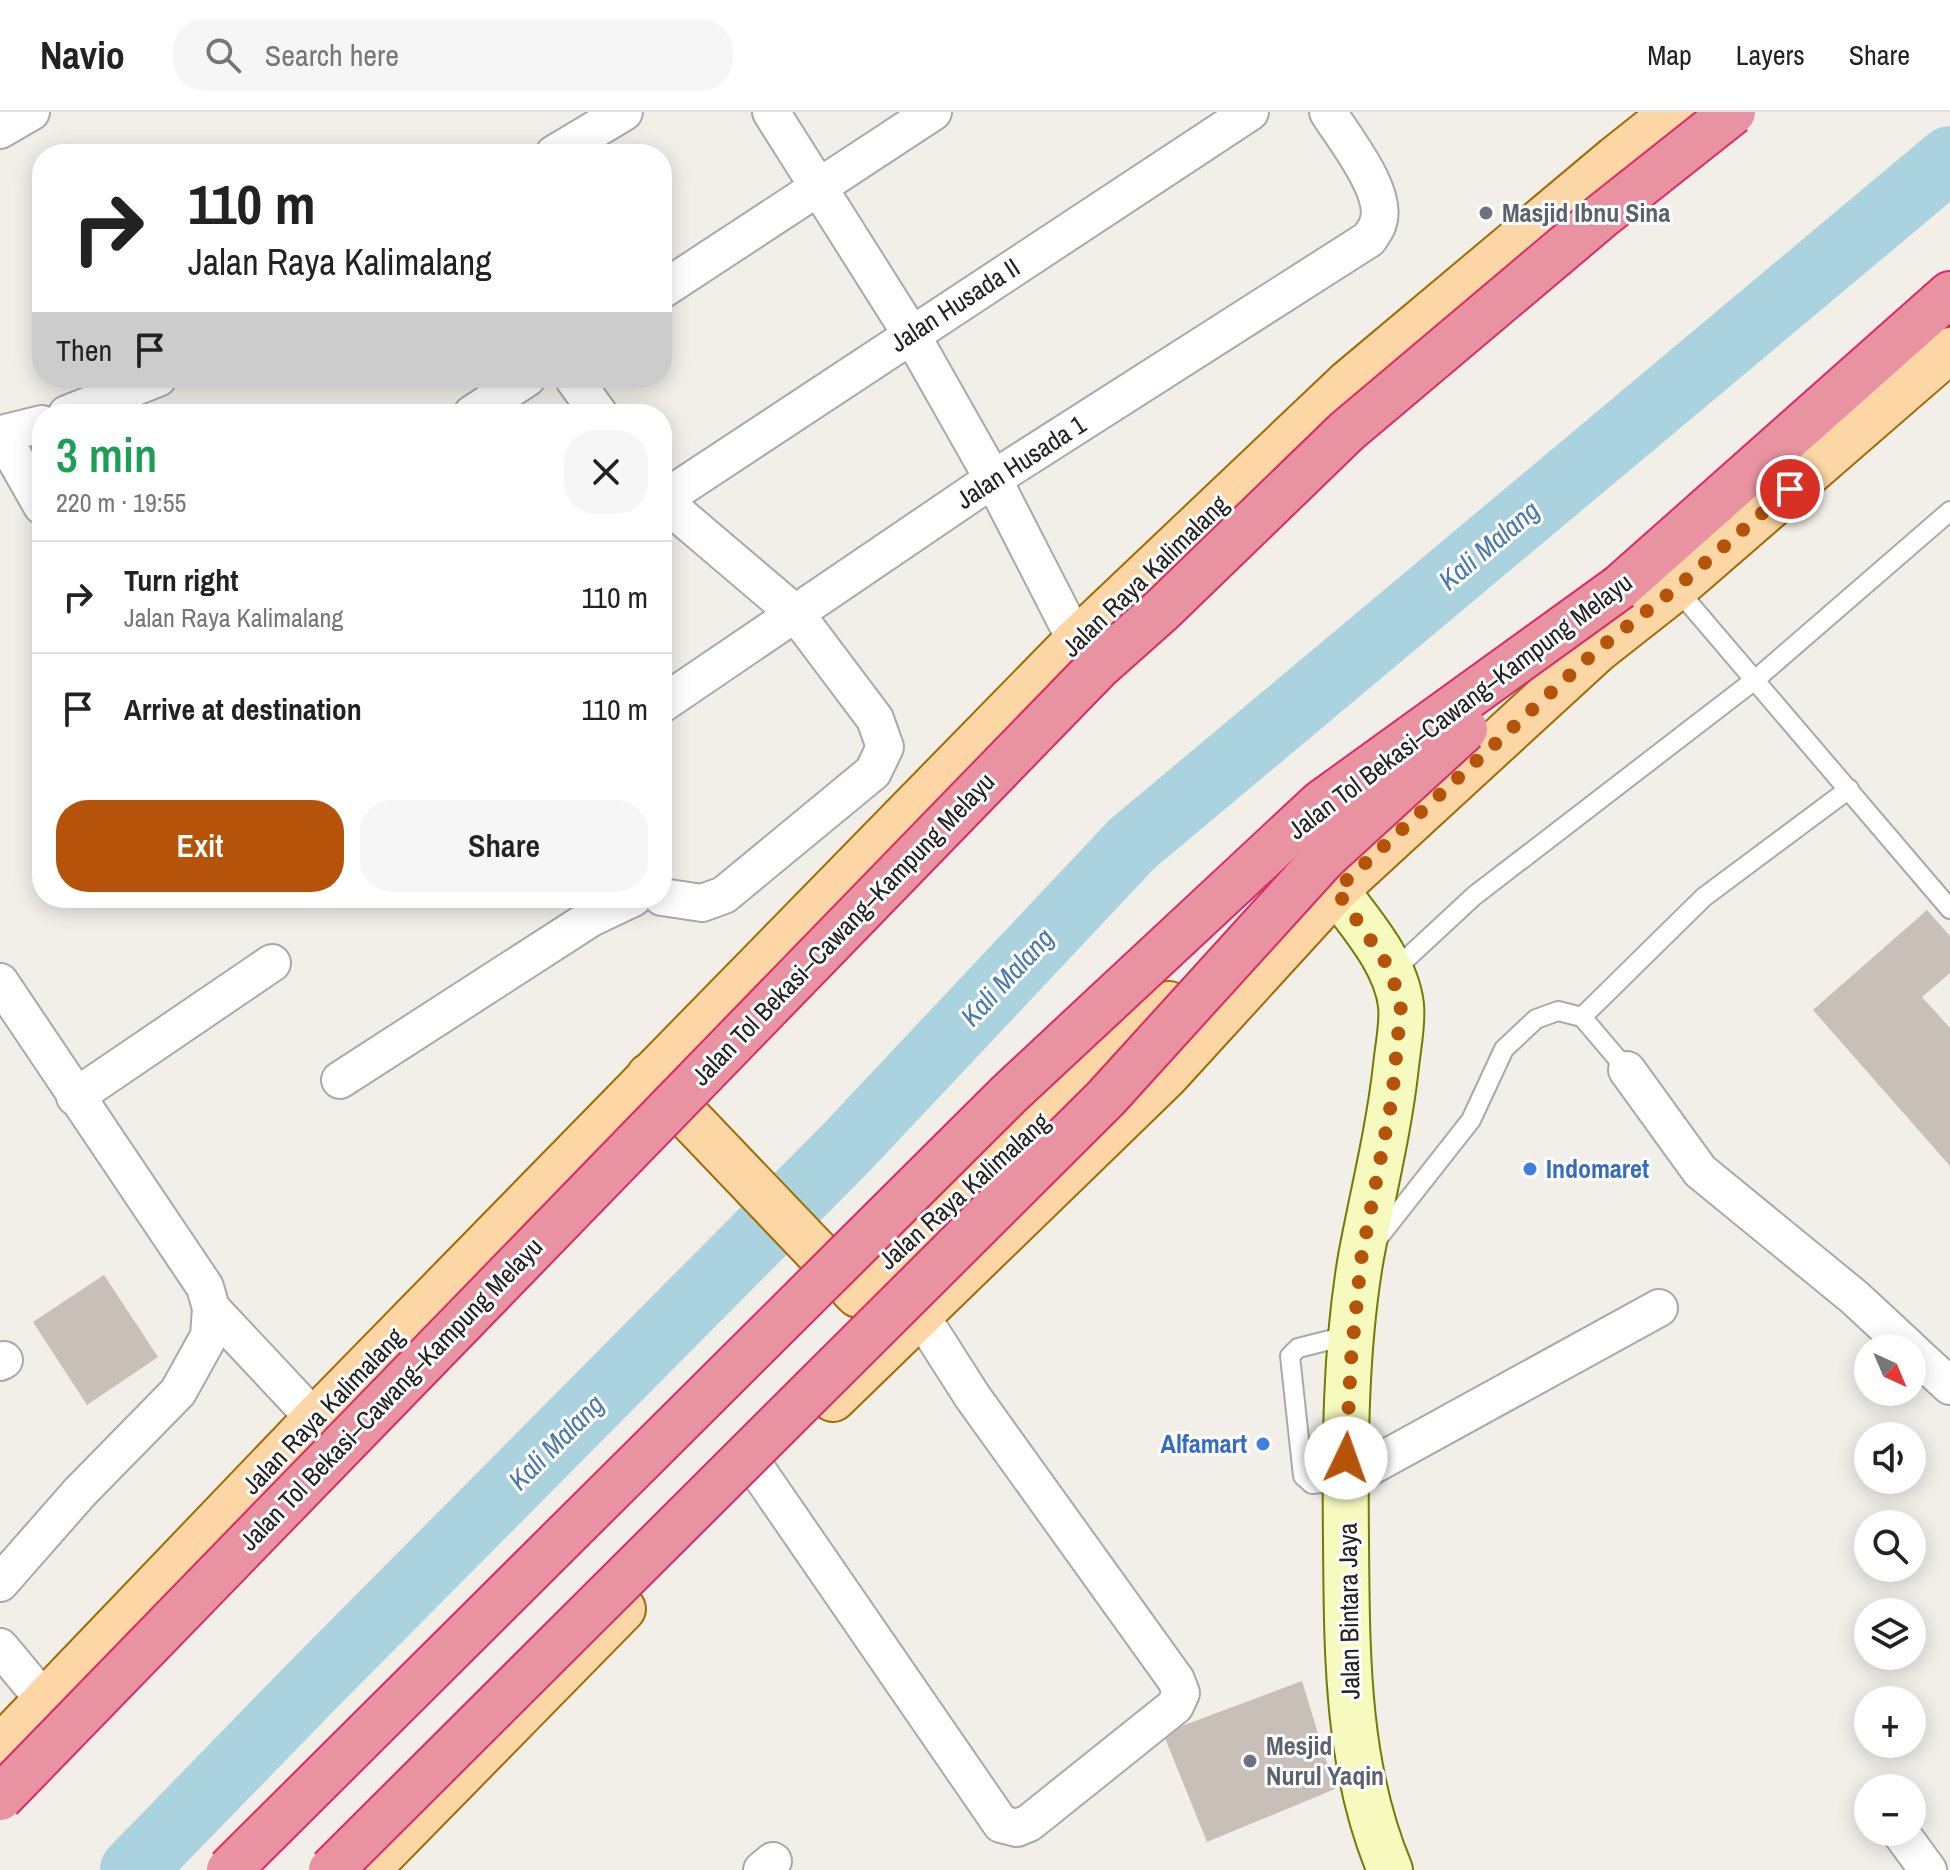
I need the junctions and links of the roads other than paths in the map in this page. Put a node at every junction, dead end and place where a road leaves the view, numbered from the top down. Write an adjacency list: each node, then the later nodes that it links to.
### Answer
1 (31, 112): 9 (street)
2 (624, 112): 10 (street)
3 (771, 112): 11 (street)
4 (933, 112): 11 (street)
5 (1250, 112): 14 (street, Jalan Husada II)
6 (1328, 112): 22 (street, Jalan Husada 1)
7 (1674, 112): 30 (main road, Jalan Raya Kalimalang)
8 (1733, 112): 62 (highway, Jalan Tol Bekasi–Cawang–Kampung Melayu, bridge)
9 (0, 130)
10 (571, 144)
11 (818, 187): 12 (street); 14 (street)
12 (672, 283)
13 (1950, 294): 27 (highway, Jalan Tol Bekasi–Cawang–Kampung Melayu)
14 (911, 334): 22 (street); 24 (street, Jalan Husada II)
15 (1950, 350): 28 (main road, Jalan Raya Kalimalang)
16 (133, 388): 18 (street)
17 (512, 388): 19 (street)
18 (92, 404)
19 (487, 404)
20 (32, 426): 21 (street)
21 (1, 434): 23 (street)
22 (993, 479): 29 (street, Jalan Husada 1); 30 (street)
23 (32, 488)
24 (672, 493)
25 (672, 509): 29 (street)
26 (1947, 519): 31 (lane)
27 (1620, 587): 64 (highway, Jalan Tol Bekasi–Cawang–Kampung Melayu, bridge); 65 (highway, bridge)
28 (1676, 588): 31 (lane); 34 (main road, Jalan Raya Kalimalang)
29 (796, 614): 32 (street, Jalan Husada 1); 35 (street)
30 (1076, 641): 43 (main road, Jalan Raya Kalimalang)
31 (1756, 679): 33 (lane); 39 (lane)
32 (672, 697)
33 (1849, 789): 37 (lane); 41 (lane)
34 (1336, 890): 39 (street, Jalan Bintara Jaya); 47 (main road, Jalan Raya Kalimalang); 50 (main road, Jalan Raya Kalimalang)
35 (672, 898)
36 (612, 908): 44 (street)
37 (1950, 909)
38 (272, 963): 45 (street)
39 (1391, 973): 46 (street, Jalan Bintara Jaya)
40 (3, 994): 45 (street)
41 (1582, 1017): 42 (lane); 46 (lane)
42 (1627, 1070): 51 (street)
43 (649, 1076): 47 (main road); 55 (main road, Jalan Raya Kalimalang)
44 (340, 1080)
45 (75, 1097): 48 (street)
46 (1361, 1260): 52 (street, Jalan Bintara Jaya)
47 (840, 1277): 50 (main road)
48 (211, 1308): 55 (street); 58 (street)
49 (1659, 1308): 57 (street)
50 (909, 1327): 56 (main road, Jalan Raya Kalimalang); 56 (street)
51 (1895, 1334)
52 (1353, 1335): 57 (street, Jalan Bintara Jaya); 57 (lane)
53 (1926, 1363): 54 (street)
54 (1950, 1386)
55 (315, 1419): 60 (main road, Jalan Raya Kalimalang)
56 (758, 1471): 66 (main road, Jalan Raya Kalimalang)
57 (1346, 1480): 67 (street, Jalan Bintara Jaya)
58 (0, 1583)
59 (0, 1647): 60 (street)
60 (45, 1701): 61 (main road, Jalan Raya Kalimalang)
61 (0, 1748)
62 (0, 1798)
63 (1910, 1846): 68 (street)
64 (229, 1870)
65 (331, 1870)
66 (367, 1870)
67 (1390, 1870)
68 (1928, 1870)

